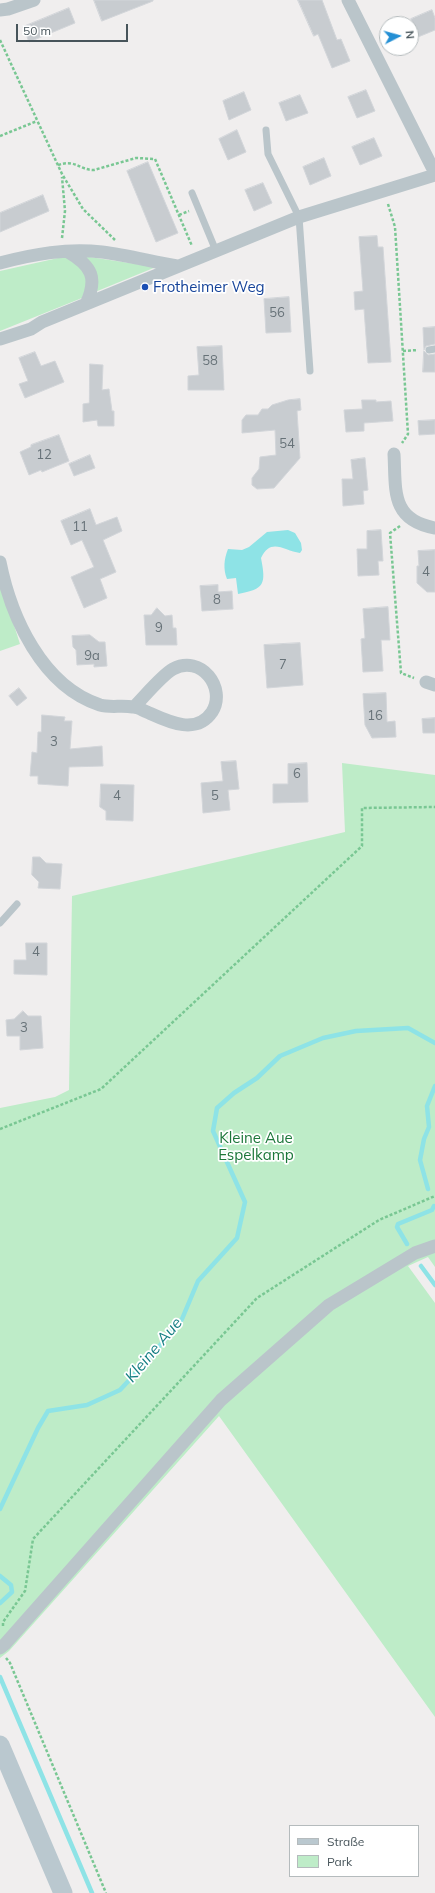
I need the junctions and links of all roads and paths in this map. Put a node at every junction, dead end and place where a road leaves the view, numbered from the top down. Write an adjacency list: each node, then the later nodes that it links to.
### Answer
1 (34, 0): 3 (street)
2 (348, 0): 10 (street)
3 (0, 10)
4 (0, 40): 5 (path)
5 (37, 121): 7 (path); 8 (path)
6 (266, 130): 13 (lane)
7 (0, 136)
8 (58, 165): 9 (path); 15 (path)
9 (62, 174): 14 (path); 17 (path)
10 (435, 174): 11 (street)
11 (384, 192): 13 (street); 23 (path)
12 (192, 193): 16 (lane)
13 (299, 217): 16 (street); 24 (lane)
14 (65, 248): 17 (street); 18 (street); 20 (street)
15 (193, 250)
16 (216, 250): 19 (street)
17 (128, 257): 19 (street)
18 (0, 263)
19 (178, 266): 20 (street)
20 (86, 304): 21 (street)
21 (0, 339)
22 (432, 349): 23 (path)
23 (403, 351): 25 (path)
24 (310, 371)
25 (394, 454): 26 (street)
26 (410, 518): 27 (street); 29 (path)
27 (435, 528)
28 (0, 562): 30 (street)
29 (430, 683)
30 (134, 706): 30 (street)
31 (435, 807): 34 (path)
32 (17, 904): 33 (lane)
33 (0, 923)
34 (0, 1129)
35 (435, 1196): 37 (path)
36 (435, 1246): 37 (street)
37 (3, 1649): 40 (path)
38 (0, 1745): 39 (street)
39 (64, 1893)
40 (106, 1893)

